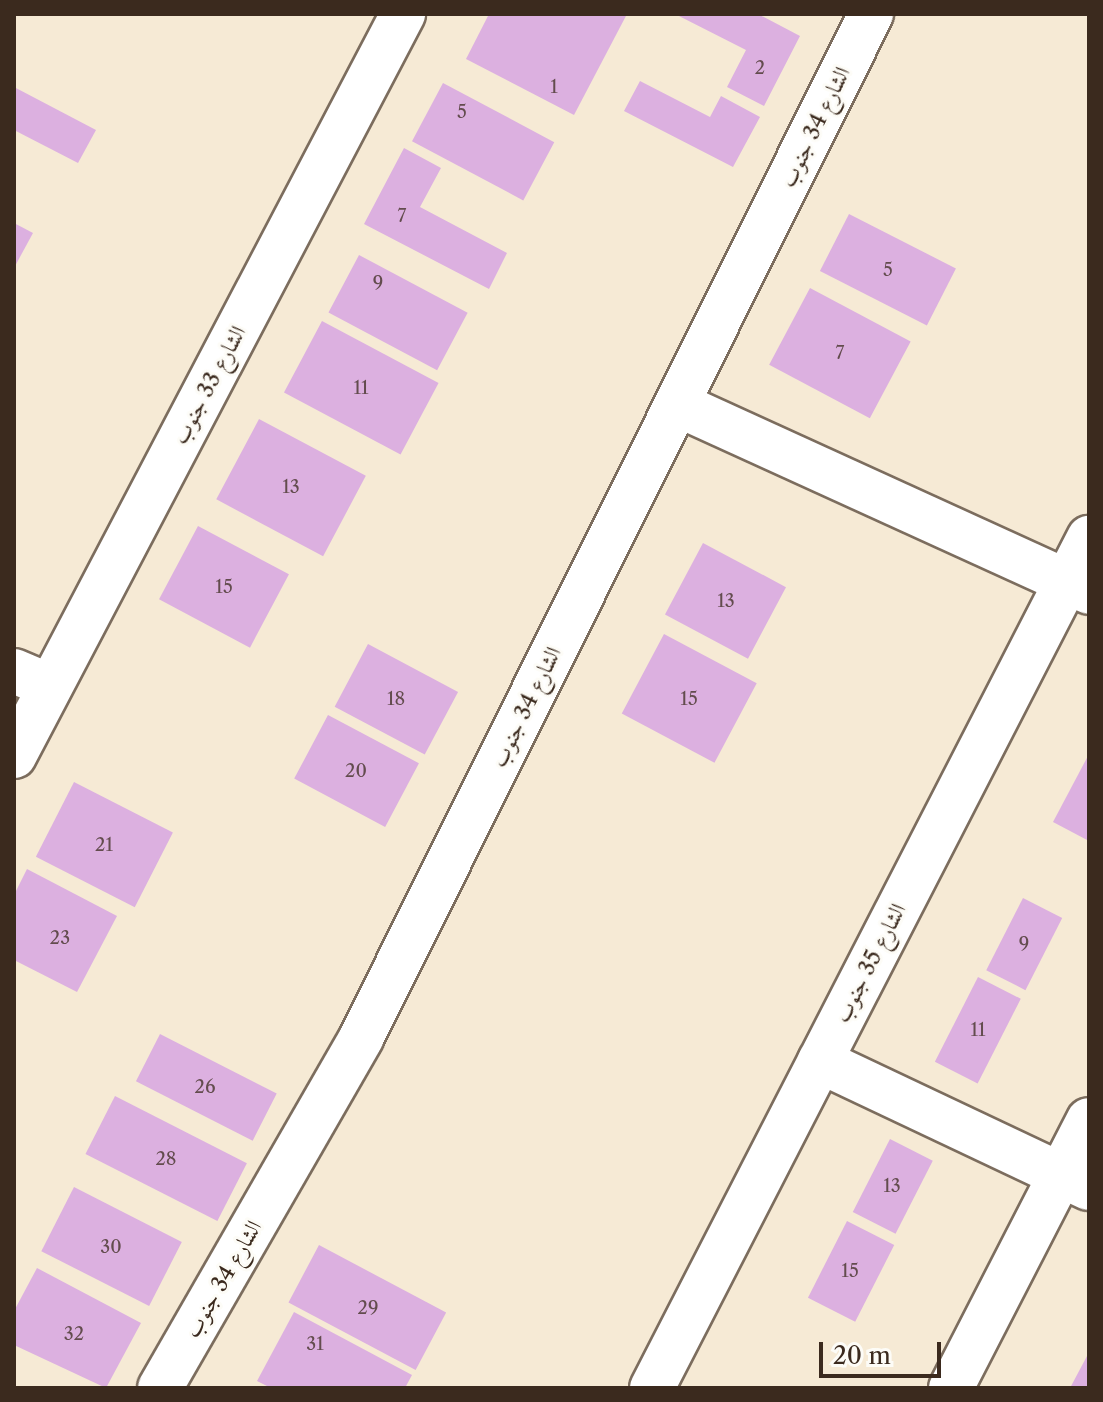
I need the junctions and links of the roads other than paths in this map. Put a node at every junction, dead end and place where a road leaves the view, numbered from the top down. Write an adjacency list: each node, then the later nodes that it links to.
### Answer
1 (403, 14): 6 (street, الشارع 33 جنوب)
2 (871, 14): 3 (street, الشارع 34 جنوب)
3 (677, 404): 5 (street); 11 (street, الشارع 34 جنوب)
4 (1089, 538): 5 (street, الشارع 35 جنوب)
5 (1078, 587): 8 (street, الشارع 35 جنوب)
6 (32, 678): 7 (street, الشارع 33 جنوب)
7 (14, 756)
8 (820, 1061): 10 (street); 12 (street, الشارع 35 جنوب)
9 (1089, 1120): 10 (street)
10 (1075, 1181): 13 (street)
11 (160, 1388)
12 (652, 1388)
13 (951, 1388)

